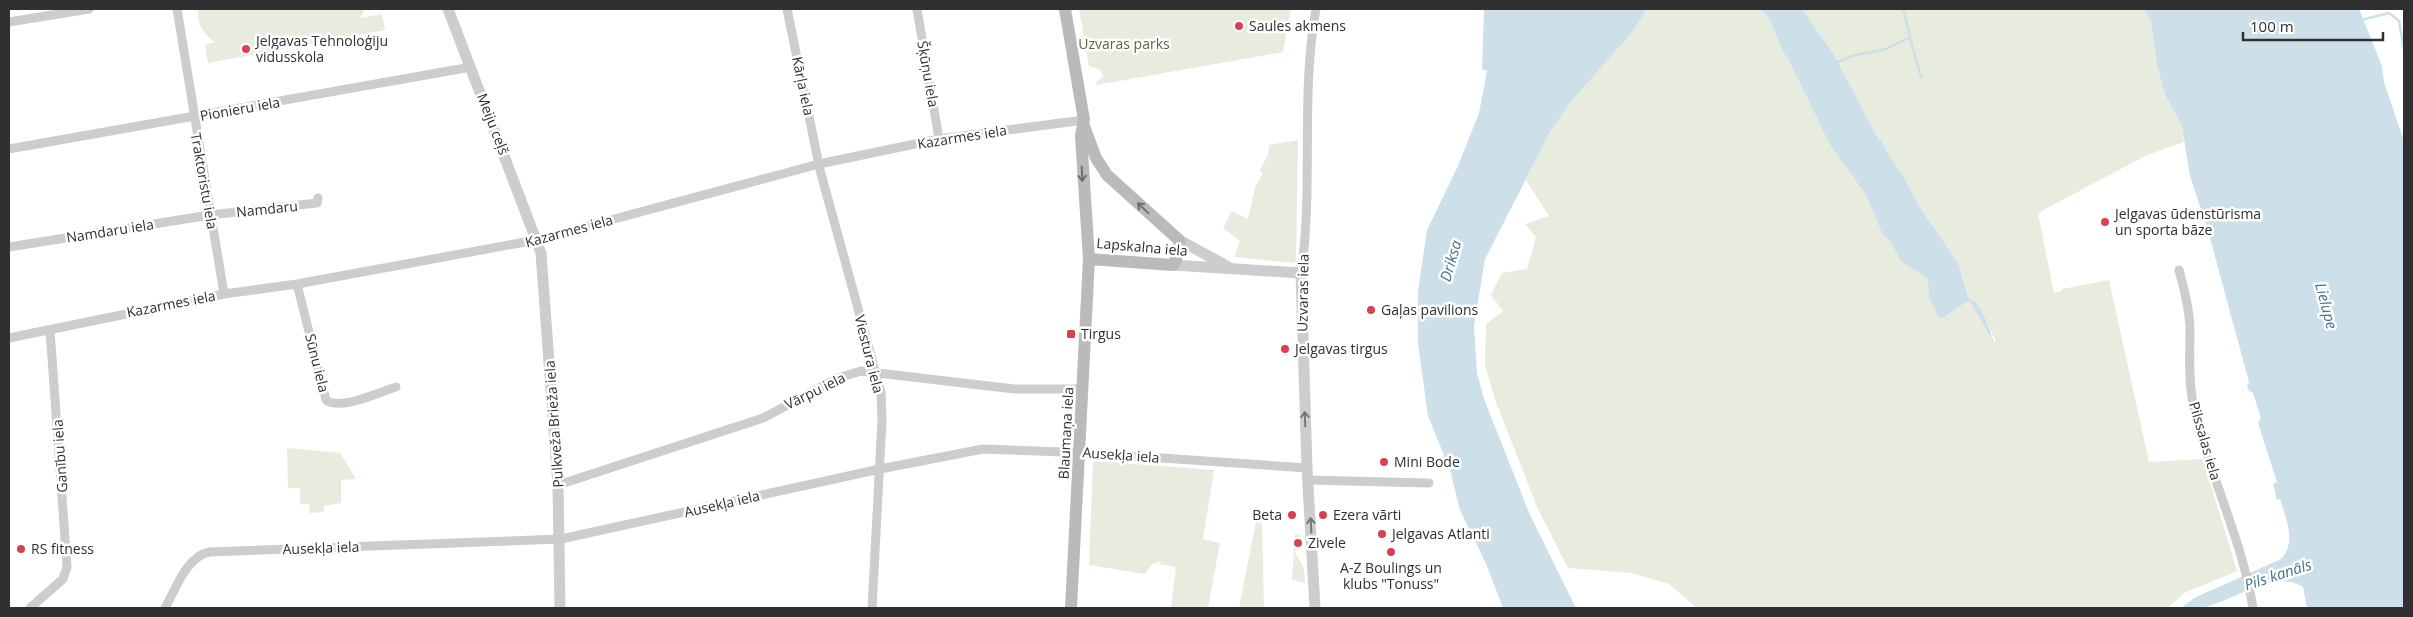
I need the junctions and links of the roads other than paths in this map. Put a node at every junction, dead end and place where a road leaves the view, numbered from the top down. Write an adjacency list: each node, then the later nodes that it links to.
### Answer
1 (89, 9): 8 (street)
2 (177, 9): 10 (street, Traktoristu iela)
3 (448, 9): 9 (street, Meiju ceļš)
4 (787, 9): 14 (street, Kārļa iela)
5 (917, 9): 12 (street, Šķūņu iela)
6 (1065, 9): 11 (main road, Lapskalna iela)
7 (1316, 9): 24 (street, Uzvaras iela)
8 (9, 22)
9 (471, 67): 10 (street, Pionieru iela); 17 (street, Meiju ceļš)
10 (193, 117): 13 (street, Pionieru iela); 16 (street, Traktoristu iela)
11 (1084, 123): 12 (street, Kazarmes iela); 18 (main road, Lapskalna iela, one-way to 11); 20 (main road, Lapskalna iela, one-way to 20)
12 (939, 139): 14 (street, Kazarmes iela)
13 (9, 149)
14 (819, 164): 17 (street, Kazarmes iela); 29 (street, Viestura iela)
15 (318, 198): 16 (street, Namdaru)
16 (210, 215): 19 (street, Namdaru iela); 26 (street, Traktoristu iela)
17 (536, 240): 25 (street, Kazarmes iela); 37 (street, Pulkveža Brieža iela)
18 (1179, 240): 21 (main road); 22 (street, Lapskalna iela)
19 (9, 248)
20 (1089, 259): 21 (main road, Lapskalna iela); 31 (main road, Blaumaņa iela)
21 (1173, 265): 22 (street, Lapskalna iela)
22 (1235, 270): 24 (street, Lapskalna iela)
23 (2179, 270): 45 (street, Pilssalas iela)
24 (1301, 273): 33 (street, Uzvaras iela, one-way to 24)
25 (297, 284): 26 (street, Kazarmes iela); 30 (street, Sūnu iela)
26 (224, 294): 27 (street, Kazarmes iela)
27 (50, 330): 28 (street); 39 (street, Ganību iela)
28 (9, 338)
29 (875, 372): 31 (street, Vārpu iela); 34 (street, Viestura iela); 37 (street, Vārpu iela)
30 (396, 387)
31 (1083, 389): 32 (main road, Blaumaņa iela)
32 (1080, 453): 33 (street, Ausekļa iela); 34 (street, Ausekļa iela); 43 (main road, Blaumaņa iela)
33 (1307, 468): 35 (street, Uzvaras iela)
34 (880, 469): 38 (street, Ausekļa iela); 42 (street, Viestura iela)
35 (1308, 480): 36 (street); 44 (street, Uzvaras iela, one-way to 35)
36 (1429, 483)
37 (558, 485): 38 (street, Pulkveža Brieža iela)
38 (561, 539): 40 (street, Ausekļa iela); 41 (street, Pulkveža Brieža iela)
39 (30, 608)
40 (165, 608)
41 (560, 608)
42 (872, 608)
43 (1071, 608)
44 (1315, 608)
45 (2253, 608)

